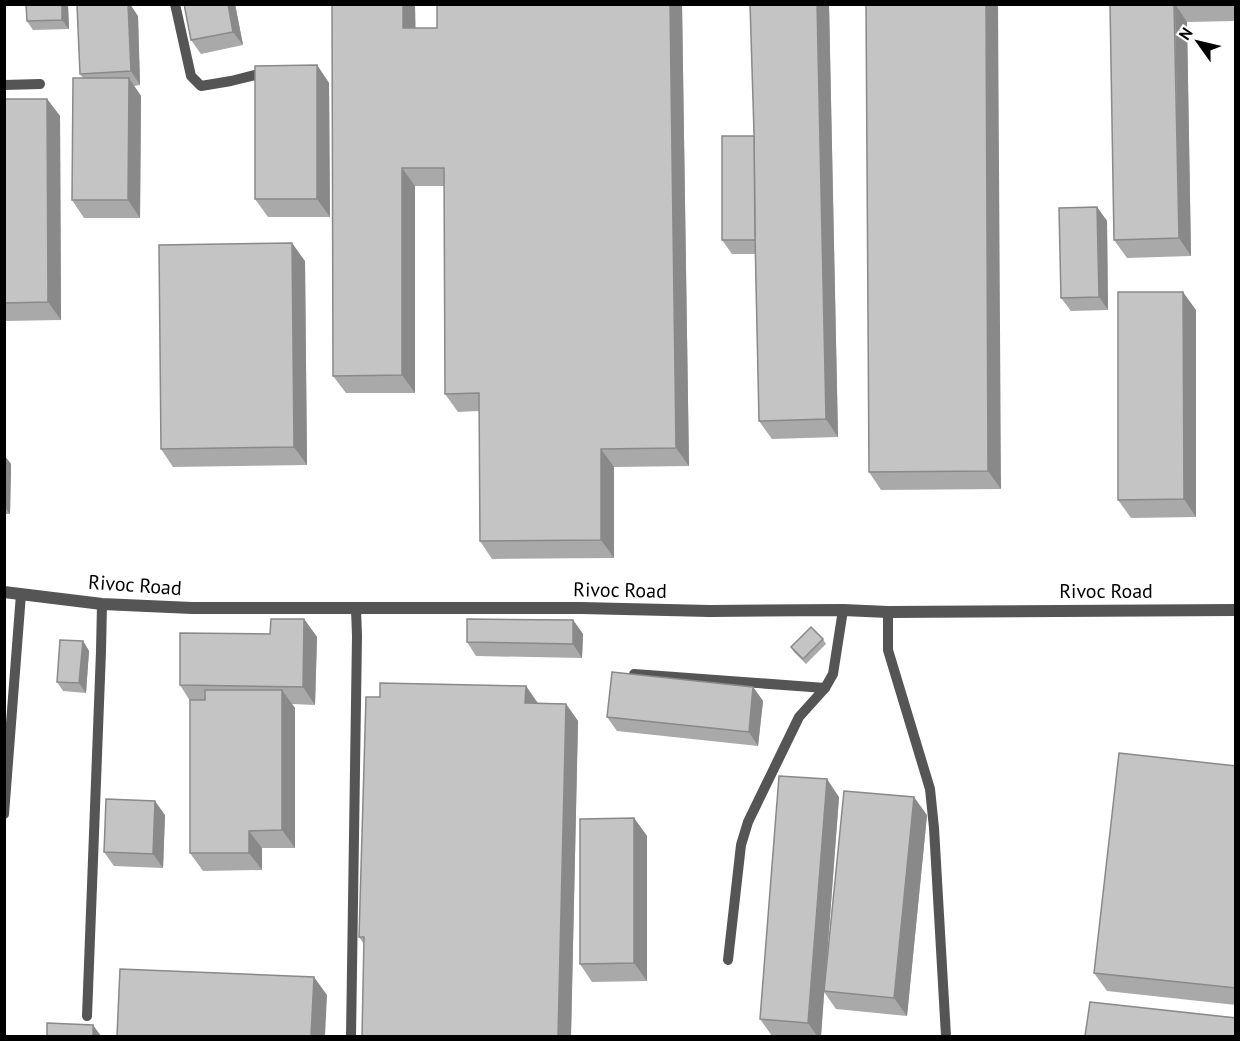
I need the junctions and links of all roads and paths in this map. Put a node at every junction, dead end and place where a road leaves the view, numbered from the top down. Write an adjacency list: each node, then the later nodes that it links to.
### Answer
1 (175, 4): 2 (lane)
2 (274, 70)
3 (40, 84): 4 (lane)
4 (4, 85)
5 (4, 592): 6 (street, Rivoc Road)
6 (21, 594): 7 (street, Rivoc Road); 14 (lane)
7 (102, 603): 8 (street, Rivoc Road); 16 (lane)
8 (357, 609): 9 (street, Rivoc Road); 17 (lane)
9 (843, 610): 11 (street, Rivoc Road); 13 (lane)
10 (1236, 610): 11 (street, Rivoc Road)
11 (888, 612): 18 (lane)
12 (634, 674): 13 (lane)
13 (825, 688): 15 (lane)
14 (4, 814)
15 (728, 960)
16 (87, 1016)
17 (351, 1036)
18 (946, 1036)

